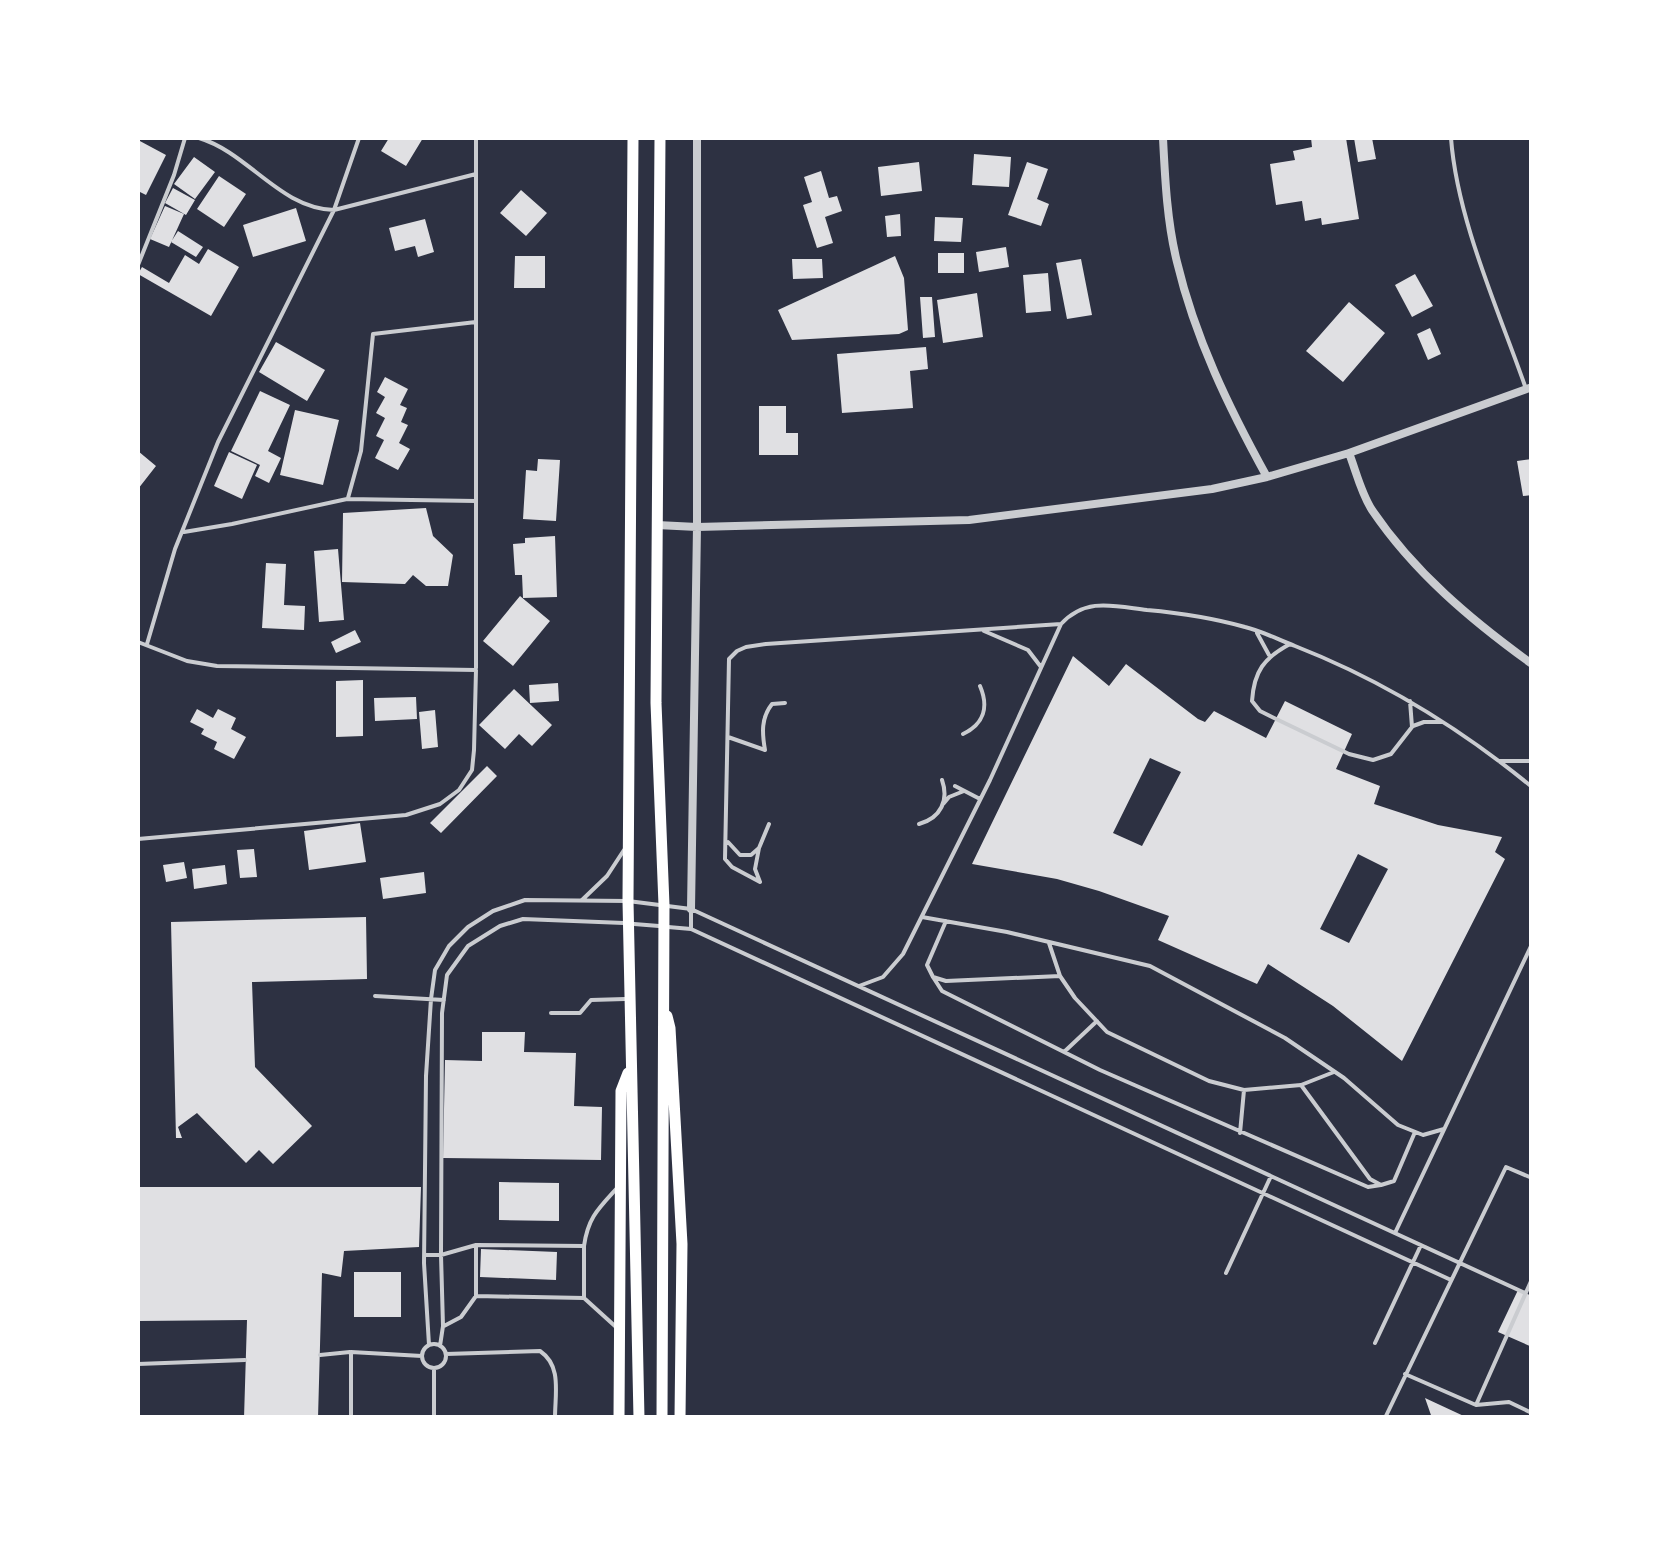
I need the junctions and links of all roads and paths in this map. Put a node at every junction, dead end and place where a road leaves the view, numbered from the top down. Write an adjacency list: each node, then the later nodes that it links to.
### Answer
1 (185, 138): 12 (lane)
2 (199, 138): 11 (lane)
3 (359, 138): 11 (lane)
4 (476, 138): 10 (lane)
5 (633, 138): 51 (main road)
6 (660, 138): 19 (main road)
7 (698, 138): 20 (street)
8 (1163, 138): 16 (street)
9 (1451, 138): 14 (lane)
10 (476, 174): 11 (lane); 13 (lane)
11 (334, 210): 21 (lane)
12 (138, 265)
13 (476, 322): 17 (lane); 18 (lane)
14 (1529, 388): 15 (street)
15 (1348, 452): 16 (street); 29 (street)
16 (1267, 477): 20 (street)
17 (348, 499): 18 (lane); 21 (lane)
18 (476, 501): 31 (lane)
19 (657, 525): 20 (street); 55 (main road)
20 (697, 527): 56 (street)
21 (182, 532): 27 (lane)
22 (1060, 624): 23 (lane); 24 (lane); 30 (lane)
23 (980, 630): 30 (lane); 38 (lane)
24 (1255, 630): 26 (lane); 28 (lane)
25 (138, 642): 27 (lane)
26 (1290, 644): 28 (lane); 33 (lane)
27 (147, 645): 31 (lane)
28 (1269, 656): 36 (lane)
29 (1532, 664)
30 (1041, 667): 45 (lane)
31 (476, 670): 49 (lane)
32 (980, 686): 37 (lane)
33 (1410, 701): 35 (lane); 36 (lane)
34 (785, 704): 38 (lane)
35 (1442, 722): 36 (lane); 40 (lane)
36 (1412, 727)
37 (963, 734)
38 (728, 736): 50 (lane)
39 (1532, 760): 40 (lane)
40 (1500, 761): 43 (lane)
41 (942, 780): 46 (lane)
42 (955, 786): 44 (lane)
43 (1532, 787)
44 (964, 791): 45 (lane); 46 (lane)
45 (980, 798): 57 (lane)
46 (944, 802): 48 (lane)
47 (769, 824): 52 (lane)
48 (920, 824)
49 (138, 839)
50 (726, 840): 52 (lane); 52 (lane)
51 (628, 844): 53 (lane); 54 (main road)
52 (759, 848)
53 (582, 900): 54 (lane); 69 (lane)
54 (628, 900): 55 (lane); 59 (main road)
55 (664, 905): 56 (lane); 60 (main road)
56 (691, 909): 61 (lane); 66 (lane)
57 (922, 917): 58 (lane); 66 (lane)
58 (946, 921): 62 (lane); 65 (lane)
59 (628, 924): 60 (lane); 70 (main road); 71 (lane)
60 (664, 926): 61 (lane); 68 (main road)
61 (690, 929): 86 (lane)
62 (1049, 942): 64 (lane); 76 (lane)
63 (1532, 944): 79 (lane)
64 (1060, 976): 65 (lane); 73 (lane)
65 (934, 977): 74 (lane)
66 (860, 986): 82 (lane)
67 (376, 996): 69 (lane)
68 (662, 997): 121 (main road); 122 (main road)
69 (431, 999): 71 (lane); 91 (lane)
70 (630, 999): 72 (lane); 75 (main road)
71 (444, 1000): 92 (lane)
72 (551, 1012)
73 (1097, 1021): 74 (lane); 78 (lane)
74 (1064, 1052): 81 (lane)
75 (631, 1066): 85 (main road); 120 (main road)
76 (1334, 1072): 77 (lane); 80 (lane)
77 (1302, 1085): 78 (lane); 84 (lane)
78 (1244, 1090): 81 (lane)
79 (1444, 1129): 80 (lane); 87 (lane)
80 (1415, 1132): 84 (lane)
81 (1240, 1133): 84 (lane)
82 (1271, 1176): 86 (lane); 87 (lane)
83 (1532, 1178): 93 (lane)
84 (1381, 1185)
85 (620, 1186): 90 (lane); 102 (main road)
86 (1263, 1194): 94 (lane); 95 (lane)
87 (1395, 1233): 89 (lane)
88 (476, 1245): 90 (lane); 92 (lane); 99 (lane)
89 (1421, 1245): 93 (lane); 94 (lane)
90 (584, 1246): 100 (lane)
91 (424, 1254): 92 (lane); 104 (lane)
92 (441, 1255): 101 (lane)
93 (1458, 1262): 97 (lane); 98 (lane)
94 (1413, 1263): 97 (lane); 103 (lane)
95 (1226, 1273)
96 (1532, 1279): 98 (lane)
97 (1450, 1280): 113 (lane)
98 (1525, 1293): 114 (lane)
99 (476, 1296): 100 (lane); 101 (lane)
100 (584, 1298): 102 (lane)
101 (443, 1326): 105 (lane)
102 (618, 1331): 119 (main road)
103 (1375, 1342)
104 (429, 1345): 105 (lane); 109 (lane)
105 (440, 1346): 107 (lane)
106 (351, 1352): 108 (lane); 109 (lane); 116 (lane)
107 (446, 1354): 112 (lane); 118 (lane)
108 (320, 1355)
109 (422, 1356): 112 (lane)
110 (246, 1360): 111 (lane)
111 (138, 1364)
112 (434, 1369): 117 (lane)
113 (1406, 1374): 114 (lane); 123 (lane)
114 (1476, 1405): 115 (lane)
115 (1532, 1413)
116 (351, 1418)
117 (434, 1418)
118 (555, 1418)
119 (620, 1418)
120 (639, 1418)
121 (662, 1418)
122 (680, 1418)
123 (1385, 1418)

